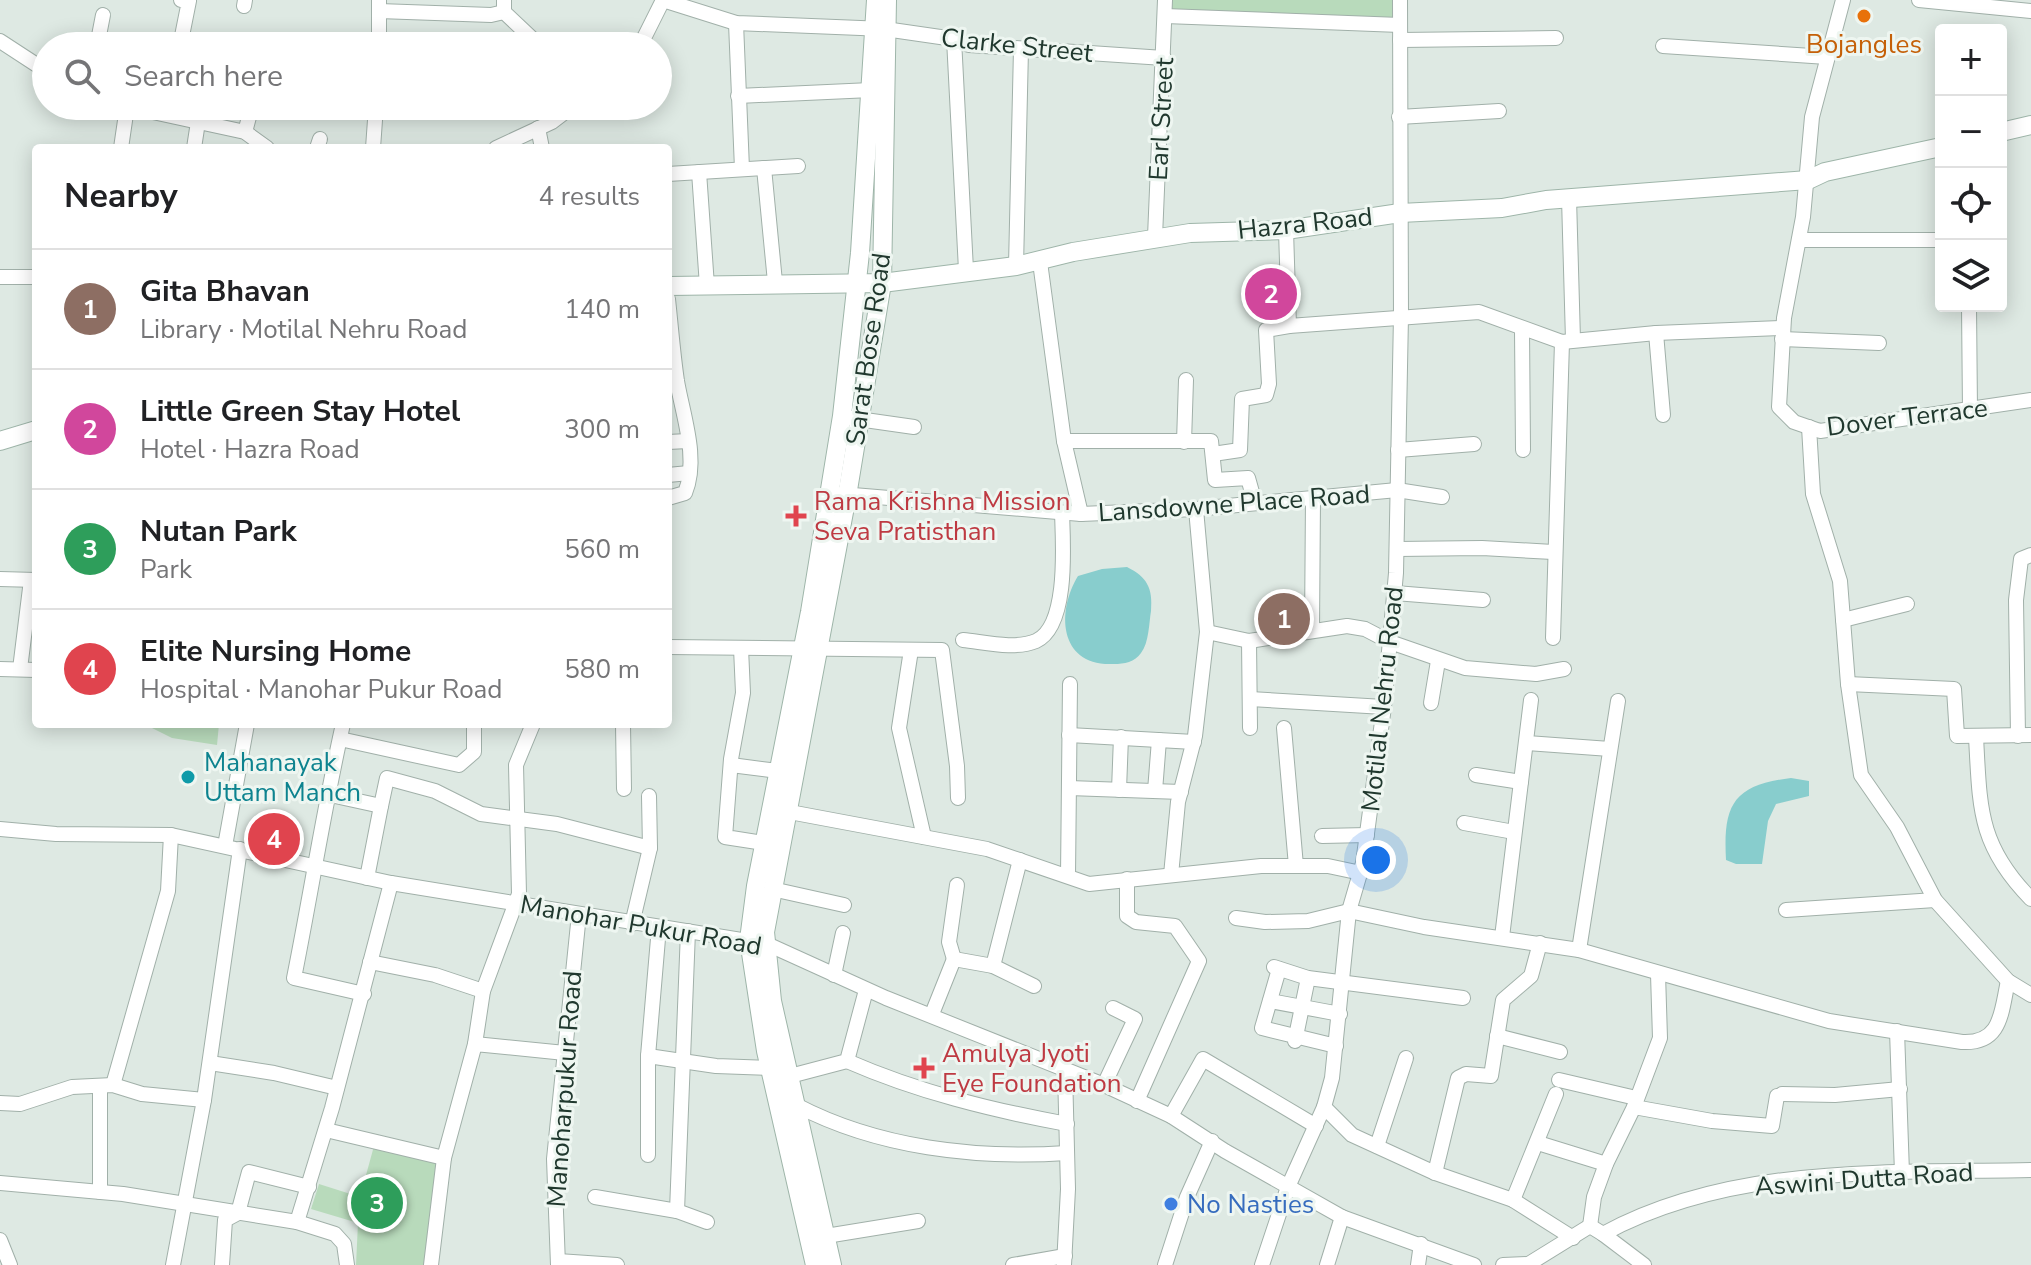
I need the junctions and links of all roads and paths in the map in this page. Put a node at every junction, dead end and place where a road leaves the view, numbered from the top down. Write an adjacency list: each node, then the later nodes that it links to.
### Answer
1 (181, 0): 18 (street)
2 (663, 0): 15 (street, Clarke Street); 21 (street)
3 (876, 0): 16 (main road)
4 (887, 0): 16 (main road, Sarat Bose Road)
5 (1165, 0): 14 (street, Earl Street)
6 (1400, 0): 22 (street, Motilal Nehru Road)
7 (1843, 0): 28 (street, Dover Terrace)
8 (1919, 0): 9 (street)
9 (1965, 3): 12 (street)
10 (379, 6): 11 (street); 19 (street)
11 (504, 6): 20 (street)
12 (2031, 11)
13 (103, 15): 17 (street)
14 (1165, 16): 22 (street); 29 (street, Earl Street)
15 (736, 23): 16 (street, Clarke Street); 32 (street)
16 (878, 29): 24 (street, Clarke Street); 31 (main road); 71 (main road, Sarat Bose Road)
17 (100, 32)
18 (183, 32)
19 (379, 32)
20 (527, 32)
21 (647, 32)
22 (1400, 32): 23 (street); 34 (street, Motilal Nehru Road)
23 (1556, 38)
24 (954, 39): 27 (street, Clarke Street); 66 (street)
25 (0, 41): 30 (street)
26 (1663, 46): 28 (street)
27 (1021, 49): 29 (street, Clarke Street); 65 (street)
28 (1827, 57): 57 (street, Dover Terrace)
29 (1164, 58): 61 (street, Earl Street)
30 (32, 62)
31 (871, 90): 32 (street); 70 (main road)
32 (738, 96): 54 (street)
33 (1499, 111): 34 (street)
34 (1399, 117): 59 (street, Motilal Nehru Road)
35 (124, 120): 45 (street)
36 (192, 120): 40 (street)
37 (248, 120): 44 (street)
38 (375, 120): 48 (street)
39 (551, 120): 42 (street)
40 (198, 122): 44 (street); 46 (street)
41 (2031, 125): 43 (main road)
42 (538, 128): 49 (street); 50 (street)
43 (2007, 131)
44 (245, 132): 47 (street)
45 (121, 144)
46 (195, 144)
47 (262, 144)
48 (373, 144)
49 (504, 144)
50 (541, 144)
51 (1935, 148): 57 (main road, Hazra Road)
52 (798, 166): 53 (street)
53 (764, 168): 54 (street); 69 (street)
54 (742, 169): 55 (street)
55 (699, 172): 56 (street); 73 (street)
56 (672, 174)
57 (1808, 180): 58 (main road, Hazra Road); 62 (street, Dover Terrace)
58 (1569, 198): 59 (main road, Hazra Road); 80 (street)
59 (1400, 213): 60 (main road, Hazra Road); 75 (street, Motilal Nehru Road)
60 (1286, 230): 61 (main road, Hazra Road); 76 (street)
61 (1155, 237): 64 (main road, Hazra Road)
62 (1799, 240): 63 (street); 79 (street, Dover Terrace)
63 (1935, 240)
64 (1040, 262): 65 (main road, Hazra Road); 94 (street)
65 (1016, 266): 66 (main road, Hazra Road)
66 (966, 270): 71 (main road, Hazra Road)
67 (0, 277): 68 (street)
68 (32, 277)
69 (775, 282): 70 (main road, Hazra Road); 73 (main road, Hazra Road)
70 (857, 283): 71 (main road, Hazra Road); 88 (main road)
71 (882, 283): 88 (main road, Sarat Bose Road)
72 (672, 286): 73 (main road, Hazra Road)
73 (707, 286)
74 (1969, 312): 86 (street)
75 (1401, 316): 76 (street); 77 (street); 98 (street, Motilal Nehru Road)
76 (1289, 326): 100 (street)
77 (1522, 330): 80 (street); 99 (street)
78 (1656, 333): 79 (street); 80 (street); 87 (street)
79 (1782, 334): 81 (street); 90 (street, Dover Terrace)
80 (1568, 341): 113 (street)
81 (1879, 343)
82 (672, 363): 85 (street)
83 (1186, 380): 96 (street)
84 (2031, 400): 86 (street, Dover Terrace)
85 (675, 411): 93 (street)
86 (1970, 411): 90 (street, Dover Terrace)
87 (1663, 415)
88 (850, 418): 89 (street); 104 (main road)
89 (914, 427)
90 (1809, 427): 121 (street)
91 (32, 431): 92 (main road)
92 (0, 441)
93 (688, 441): 95 (street); 101 (street)
94 (1064, 441): 96 (street); 111 (street)
95 (672, 442)
96 (1184, 442): 100 (street)
97 (1474, 444): 98 (street)
98 (1398, 450): 103 (street, Motilal Nehru Road)
99 (1523, 450)
100 (1213, 454): 108 (street)
101 (689, 473): 102 (street); 105 (street)
102 (672, 475)
103 (1397, 490): 106 (street, Lansdowne Place Road); 107 (street, Lansdowne Place Road); 112 (street, Motilal Nehru Road)
104 (839, 494): 110 (street, Lansdowne Place Road); 129 (main road)
105 (672, 497)
106 (1442, 497)
107 (1313, 498): 108 (street, Lansdowne Place Road); 122 (street)
108 (1255, 503): 109 (street, Lansdowne Place Road)
109 (1196, 509): 111 (street, Lansdowne Place Road); 123 (street)
110 (1062, 513): 111 (street, Lansdowne Place Road); 125 (street)
111 (1081, 514)
112 (1397, 549): 113 (street); 118 (street, Motilal Nehru Road)
113 (1553, 552): 124 (street)
114 (2031, 555): 152 (street)
115 (0, 579): 116 (street)
116 (32, 580)
117 (32, 593): 134 (street)
118 (1395, 593): 119 (street); 127 (street, Motilal Nehru Road)
119 (1483, 600)
120 (1907, 604): 121 (street)
121 (1843, 620): 138 (street)
122 (1312, 630): 126 (street); 127 (street)
123 (1207, 632): 126 (street); 156 (street)
124 (1553, 638)
125 (963, 640)
126 (1249, 641): 139 (street)
127 (1390, 642): 132 (street); 143 (street, Motilal Nehru Road)
128 (672, 647): 130 (street)
129 (811, 647): 130 (street); 131 (street); 160 (main road); 172 (main road)
130 (741, 648): 159 (street)
131 (911, 650): 170 (street); 180 (street)
132 (1438, 661): 135 (street); 142 (street)
133 (0, 669): 134 (street)
134 (20, 669): 136 (street)
135 (1564, 669)
136 (32, 670)
137 (1070, 684): 151 (street)
138 (1848, 684): 154 (street); 196 (street)
139 (1250, 699): 143 (street); 148 (street)
140 (1531, 700): 157 (street)
141 (1618, 701): 158 (street)
142 (1431, 703)
143 (1384, 707): 178 (street, Motilal Nehru Road)
144 (247, 728): 182 (street)
145 (474, 728): 150 (street)
146 (531, 728): 173 (street)
147 (623, 728): 164 (street)
148 (1250, 728)
149 (1284, 728): 186 (street)
150 (342, 732): 168 (street)
151 (1069, 735): 153 (street); 163 (street)
152 (2025, 736): 154 (street)
153 (1121, 737): 155 (street); 165 (street)
154 (1976, 737): 195 (street)
155 (1159, 740): 156 (street); 166 (street)
156 (1194, 742): 167 (street)
157 (1527, 743): 158 (street); 162 (street)
158 (1610, 749): 210 (street)
159 (731, 765): 160 (street); 181 (street)
160 (778, 771): 172 (main road)
161 (1476, 775): 162 (street)
162 (1521, 782): 176 (street)
163 (1069, 788): 165 (street); 189 (street)
164 (624, 789)
165 (1119, 790): 166 (street)
166 (1155, 791): 167 (street)
167 (1181, 792): 188 (street)
168 (326, 794): 171 (street); 185 (street)
169 (649, 796): 183 (street)
170 (958, 798)
171 (381, 806): 173 (street); 190 (street)
172 (778, 810): 180 (street); 181 (main road); 194 (main road)
173 (516, 818): 183 (street); 197 (street)
174 (1464, 823): 176 (street)
175 (0, 829): 177 (street, Manohar Pukur Road)
176 (1514, 832): 207 (street)
177 (171, 835): 182 (street, Manohar Pukur Road); 246 (street)
178 (1367, 835): 179 (street); 187 (street, Motilal Nehru Road)
179 (1322, 836)
180 (924, 837): 184 (street)
181 (764, 843): 208 (main road)
182 (233, 848): 185 (street, Manohar Pukur Road); 241 (street)
183 (650, 848): 203 (street)
184 (1020, 860): 189 (street); 213 (street)
185 (317, 865): 190 (street, Manohar Pukur Road); 222 (street)
186 (1296, 866): 187 (street); 188 (street)
187 (1361, 873): 200 (street, Motilal Nehru Road)
188 (1171, 875): 191 (street)
189 (1068, 876): 191 (street)
190 (367, 878): 192 (street, Manohar Pukur Road)
191 (1127, 879): 250 (street)
192 (391, 883): 197 (street, Manohar Pukur Road); 212 (street)
193 (957, 885): 211 (street)
194 (772, 889): 198 (street); 208 (main road)
195 (2031, 899)
196 (1935, 900): 199 (street); 218 (street)
197 (516, 903): 201 (street, Manohar Pukur Road); 221 (street)
198 (844, 905)
199 (1786, 910)
200 (1349, 911): 202 (street); 207 (street); 217 (street, Motilal Nehru Road)
201 (579, 914): 203 (street, Manohar Pukur Road); 236 (street, Manoharpukur Road)
202 (1236, 918)
203 (632, 924): 204 (street, Manohar Pukur Road)
204 (659, 927): 205 (street, Manohar Pukur Road); 237 (street)
205 (688, 931): 208 (street, Manohar Pukur Road); 239 (street)
206 (843, 933): 215 (street)
207 (1502, 937): 209 (street)
208 (758, 942): 215 (street, Manohar Pukur Road); 242 (main road); 244 (main road)
209 (1540, 943): 210 (street); 231 (street)
210 (1579, 950): 214 (street)
211 (954, 959): 213 (street); 228 (street)
212 (370, 962): 221 (street); 222 (street)
213 (993, 966): 219 (street)
214 (1658, 974): 230 (street); 251 (street)
215 (834, 975): 220 (street, Manohar Pukur Road)
216 (1308, 978): 217 (street); 225 (street); 227 (street)
217 (1343, 981): 224 (street); 229 (street, Motilal Nehru Road)
218 (2008, 981): 223 (street); 230 (street)
219 (1034, 986)
220 (866, 990): 228 (street, Manohar Pukur Road); 240 (street)
221 (483, 991): 233 (street)
222 (364, 994): 247 (street)
223 (2031, 995)
224 (1463, 998)
225 (1270, 1001): 227 (street); 232 (street)
226 (1113, 1008): 245 (street)
227 (1303, 1009): 229 (street); 232 (street)
228 (932, 1014): 243 (street, Manohar Pukur Road)
229 (1340, 1014): 234 (street, Motilal Nehru Road)
230 (1897, 1031): 248 (street)
231 (1497, 1036): 235 (street); 267 (street)
232 (1295, 1040): 234 (street)
233 (475, 1044): 236 (street); 264 (street)
234 (1336, 1046): 254 (street, Motilal Nehru Road)
235 (1560, 1052)
236 (565, 1053): 289 (street, Manoharpukur Road)
237 (648, 1056): 239 (street); 263 (street)
238 (1406, 1058): 261 (street)
239 (685, 1060): 242 (street); 276 (street)
240 (847, 1061): 244 (street); 256 (street)
241 (210, 1063): 247 (street); 249 (street)
242 (770, 1068): 298 (main road)
243 (1065, 1071): 245 (street, Manohar Pukur Road); 256 (street)
244 (790, 1076): 253 (main road)
245 (1104, 1085): 250 (street, Manohar Pukur Road)
246 (106, 1086): 249 (street); 252 (street); 272 (street)
247 (337, 1088): 258 (street)
248 (1900, 1089): 251 (street); 268 (street)
249 (204, 1100): 275 (street)
250 (1137, 1101): 255 (street, Manohar Pukur Road)
251 (1635, 1102): 260 (street); 265 (street)
252 (0, 1103)
253 (796, 1105): 262 (street); 283 (main road)
254 (1324, 1107): 257 (street, Motilal Nehru Road); 261 (street)
255 (1171, 1116): 257 (street); 259 (street, Manohar Pukur Road)
256 (1067, 1124): 262 (street)
257 (1316, 1126): 271 (street, Motilal Nehru Road)
258 (326, 1130): 264 (street); 270 (street)
259 (1212, 1141): 271 (street, Manohar Pukur Road); 301 (street)
260 (1538, 1143): 265 (street); 274 (street)
261 (1377, 1146): 267 (street)
262 (1067, 1153): 288 (street)
263 (648, 1155)
264 (444, 1158): 296 (street)
265 (1606, 1164): 282 (street)
266 (2031, 1170): 268 (street, Aswini Dutta Road)
267 (1435, 1173): 274 (street)
268 (1902, 1173): 282 (street, Aswini Dutta Road)
269 (0, 1183): 272 (street)
270 (309, 1187): 277 (street); 280 (street)
271 (1288, 1187): 278 (street, Manohar Pukur Road); 302 (street, Motilal Nehru Road)
272 (100, 1192): 275 (street)
273 (595, 1197): 276 (street)
274 (1513, 1200): 284 (street)
275 (185, 1203): 277 (street); 293 (street)
276 (677, 1211): 281 (street)
277 (238, 1213): 280 (street); 294 (street)
278 (1342, 1217): 286 (street, Manohar Pukur Road); 303 (street)
279 (918, 1221): 283 (street)
280 (297, 1222): 295 (street)
281 (707, 1222)
282 (1596, 1230): 284 (street, Aswini Dutta Road); 287 (street)
283 (826, 1236): 299 (main road)
284 (1573, 1238): 291 (street, Aswini Dutta Road)
285 (0, 1240): 292 (street)
286 (1421, 1244): 290 (street, Manohar Pukur Road); 304 (street)
287 (1622, 1249): 307 (street); 308 (street)
288 (1065, 1261): 300 (street)
289 (558, 1263): 297 (street)
290 (1459, 1264): 305 (street, Manohar Pukur Road)
291 (1528, 1264): 306 (street)
292 (10, 1265)
293 (173, 1265)
294 (222, 1265)
295 (347, 1265)
296 (431, 1265)
297 (617, 1265)
298 (815, 1265)
299 (832, 1265)
300 (1013, 1265)
301 (1165, 1265)
302 (1262, 1265)
303 (1327, 1265)
304 (1418, 1265)
305 (1474, 1265)
306 (1503, 1265)
307 (1616, 1265)
308 (1644, 1265)

